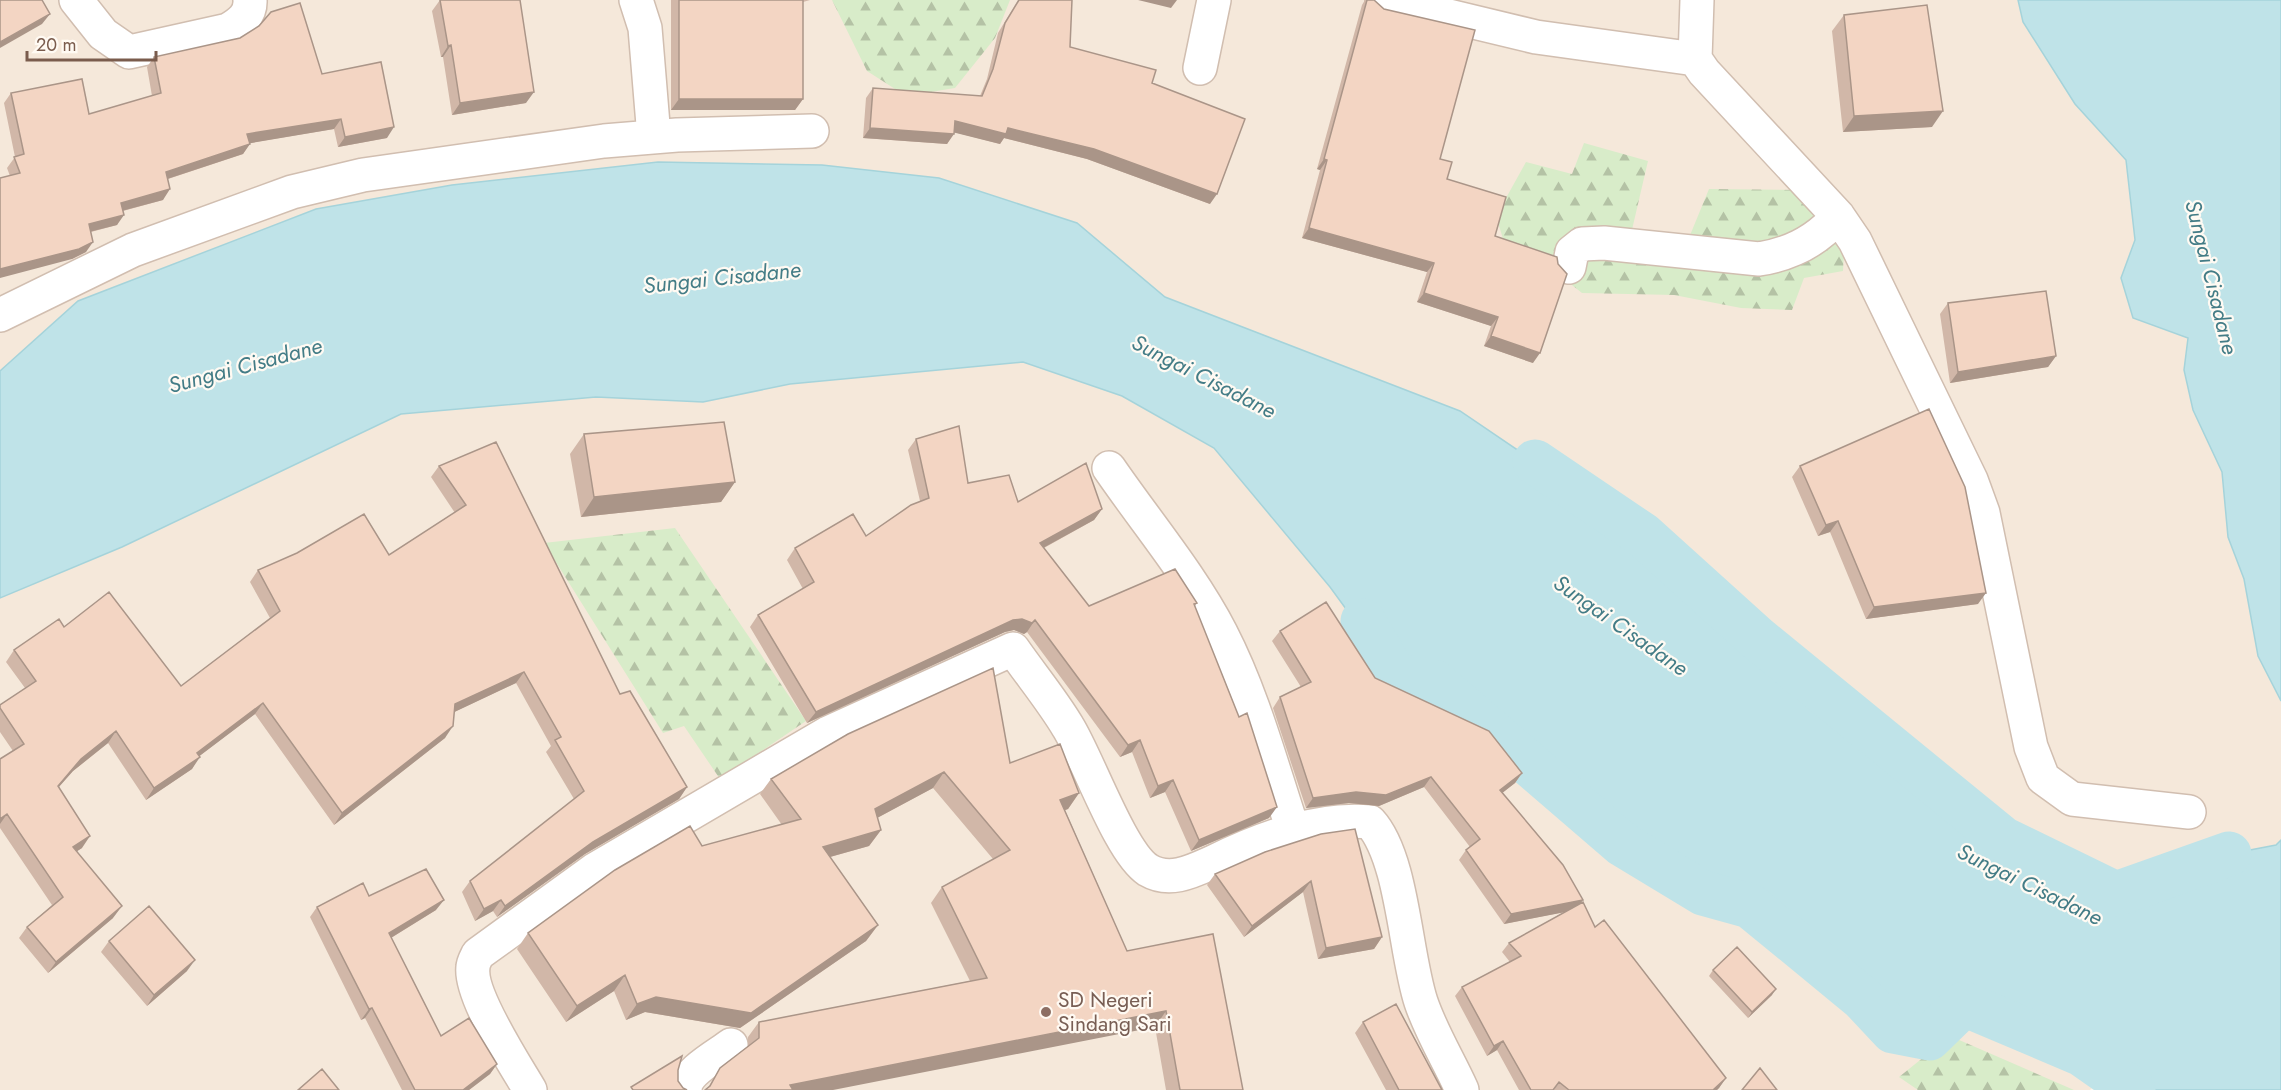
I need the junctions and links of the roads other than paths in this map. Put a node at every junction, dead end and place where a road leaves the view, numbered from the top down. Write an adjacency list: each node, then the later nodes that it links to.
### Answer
1 (76, 0): 2 (street)
2 (250, 0)
3 (636, 0): 10 (street)
4 (1214, 0): 8 (street)
5 (1382, 0): 7 (street)
6 (1697, 0): 7 (street)
7 (1695, 59): 11 (street)
8 (1200, 68)
9 (812, 131): 10 (street)
10 (654, 137): 13 (street)
11 (1838, 216): 12 (street); 15 (street)
12 (1569, 267)
13 (0, 315)
14 (1109, 468): 16 (street)
15 (2189, 812)
16 (1293, 830): 18 (street); 20 (street)
17 (731, 1045): 19 (street)
18 (530, 1090)
19 (685, 1090)
20 (1462, 1090)

